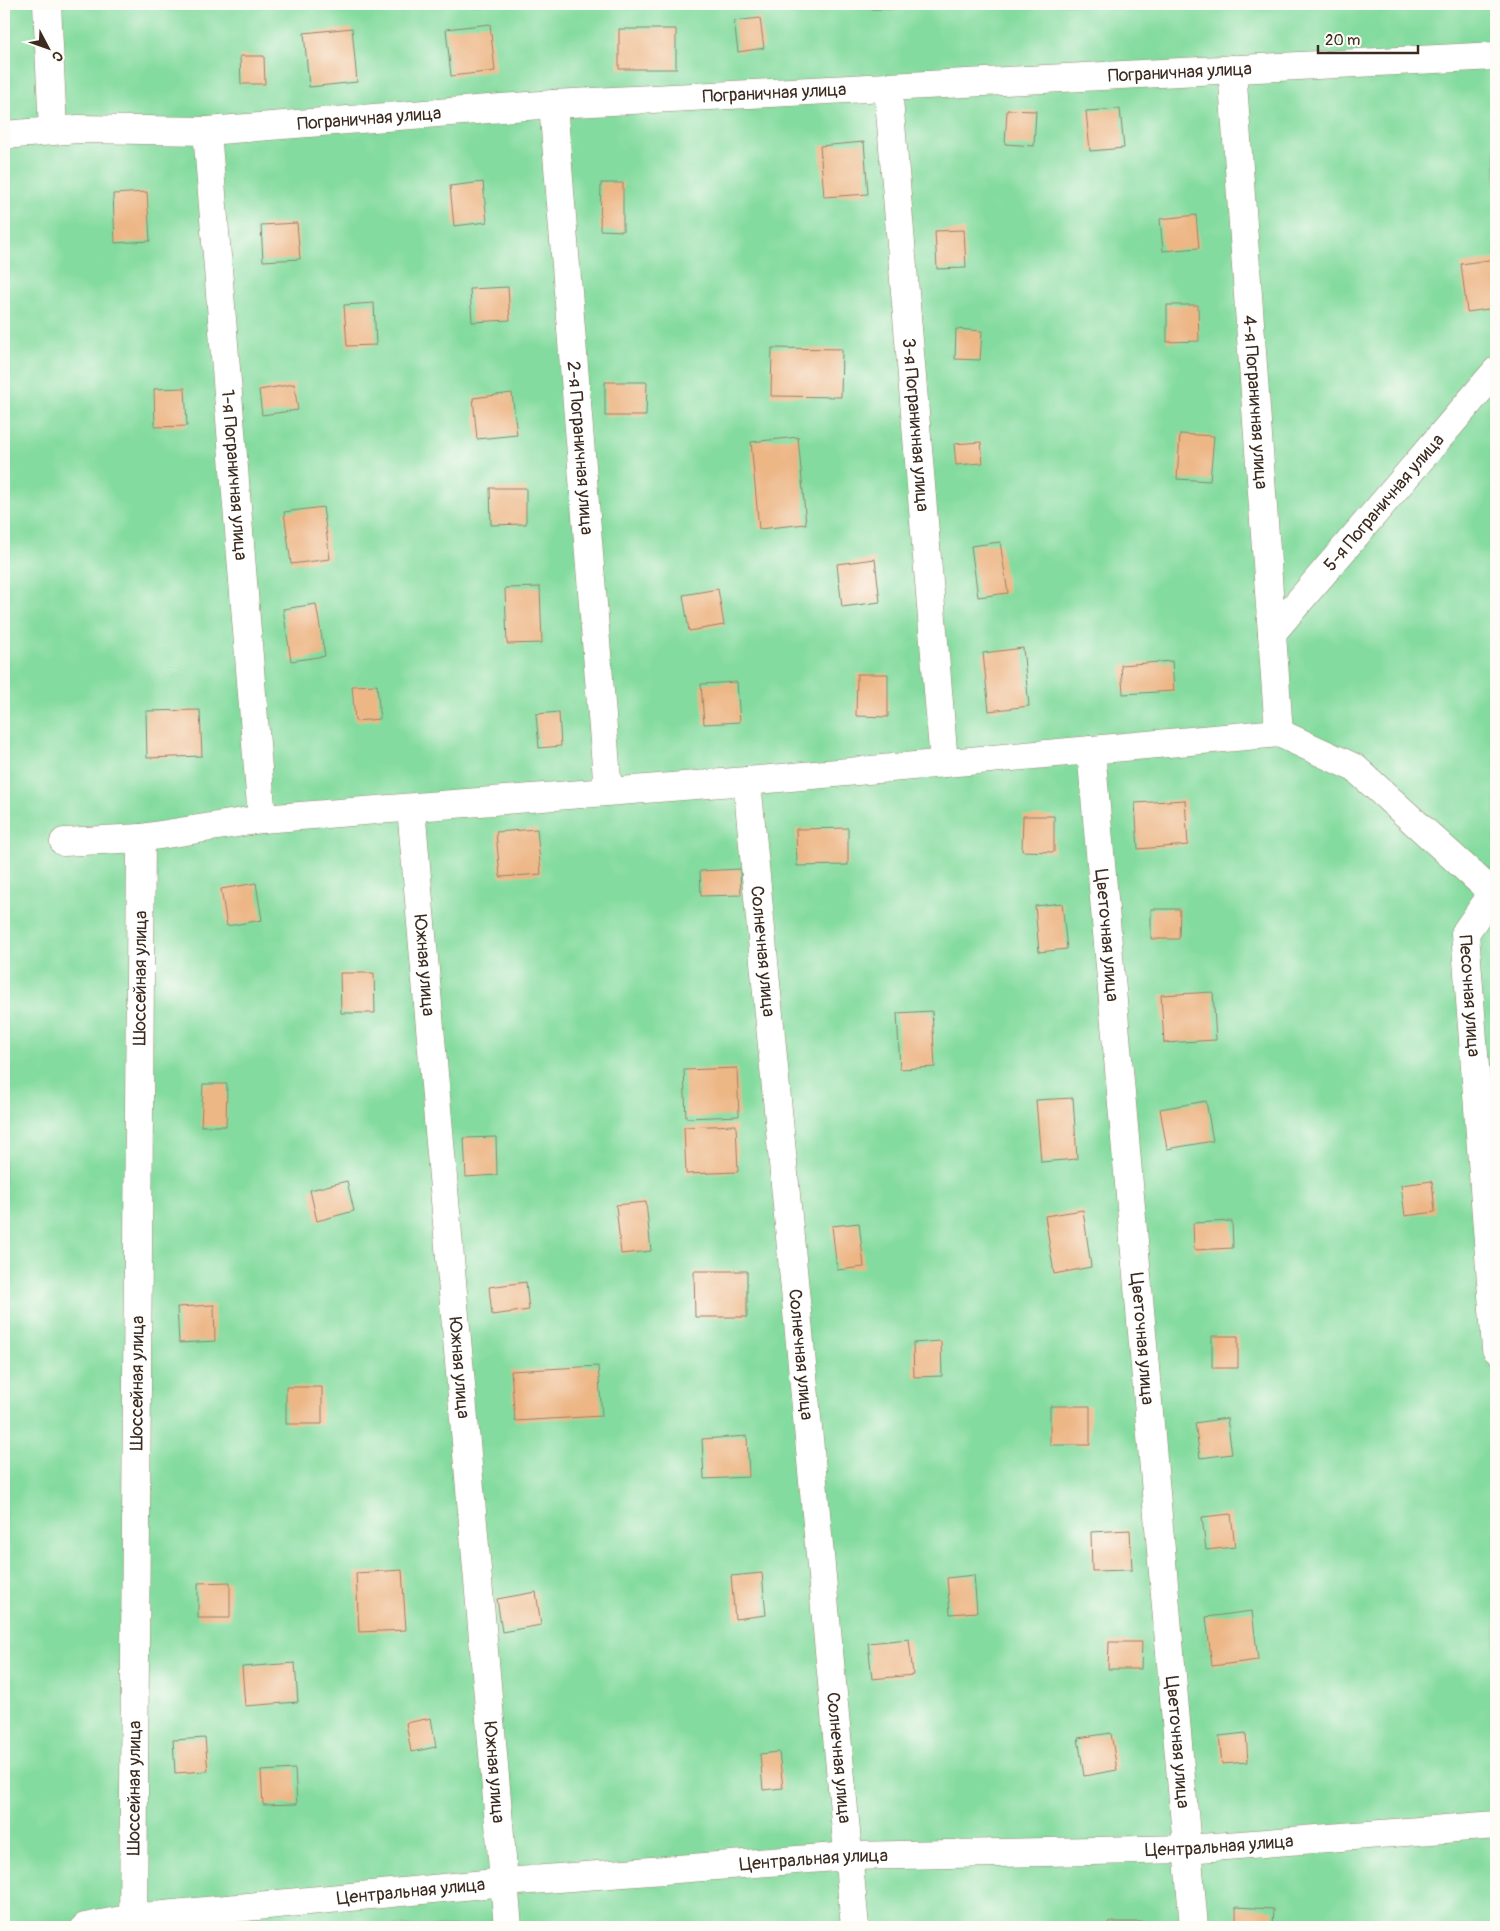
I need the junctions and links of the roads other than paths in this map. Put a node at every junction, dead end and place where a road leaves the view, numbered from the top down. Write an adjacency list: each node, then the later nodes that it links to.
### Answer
1 (47, 4): 6 (street)
2 (1496, 56): 3 (street, Пограничная улица)
3 (1232, 69): 4 (street, Пограничная улица); 10 (street, 4-я Пограничная улица)
4 (888, 87): 5 (street, Пограничная улица); 13 (street, 3-я Пограничная улица)
5 (553, 104): 7 (street, Пограничная улица); 15 (street, 2-я Пограничная улица)
6 (65, 130): 7 (street, Пограничная улица); 8 (street, Пограничная улица)
7 (206, 131): 17 (street, 1-я Пограничная улица)
8 (4, 135)
9 (1496, 371): 10 (street, 5-я Пограничная улица)
10 (1272, 633): 11 (street, 4-я Пограничная улица)
11 (1279, 733): 12 (street); 20 (street)
12 (1091, 750): 13 (street); 23 (street, Цветочная улица)
13 (944, 763): 14 (street)
14 (747, 781): 15 (street); 24 (street, Солнечная улица)
15 (608, 791): 16 (street)
16 (411, 808): 17 (street); 25 (street, Южная улица)
17 (262, 819): 18 (street)
18 (141, 838): 19 (street); 26 (street, Шоссейная улица)
19 (64, 842)
20 (1495, 894): 21 (street, Песочная улица)
21 (1496, 1349)
22 (1496, 1825): 23 (street, Центральная улица)
23 (1187, 1849): 24 (street, Центральная улица); 30 (street, Цветочная улица)
24 (850, 1856): 25 (street, Центральная улица); 29 (street, Солнечная улица)
25 (505, 1882): 26 (street, Центральная улица); 28 (street, Южная улица)
26 (133, 1922): 27 (street, Центральная улица)
27 (84, 1927)
28 (508, 1927)
29 (855, 1927)
30 (1194, 1927)

